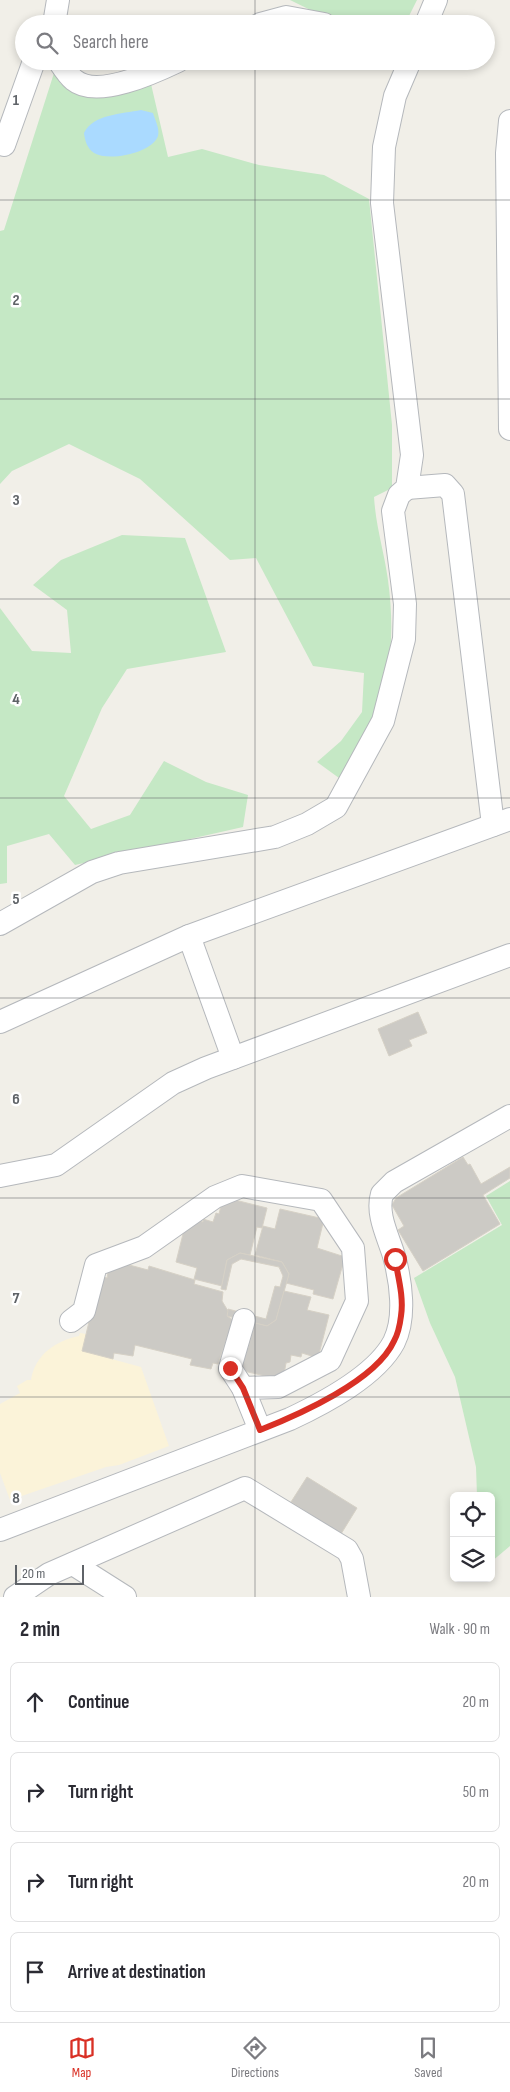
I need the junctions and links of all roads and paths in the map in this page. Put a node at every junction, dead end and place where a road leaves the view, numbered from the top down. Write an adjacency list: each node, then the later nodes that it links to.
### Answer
1 (58, 0): 3 (street)
2 (436, 0): 4 (street)
3 (56, 15)
4 (430, 15)
5 (31, 70): 10 (street)
6 (67, 70): 7 (street)
7 (159, 70)
8 (406, 70): 12 (street)
9 (510, 121): 11 (street)
10 (4, 145)
11 (510, 429)
12 (407, 488): 13 (street); 14 (street)
13 (502, 822): 15 (street)
14 (0, 924)
15 (189, 936): 17 (street); 18 (street)
16 (510, 955): 18 (street)
17 (0, 1022)
18 (233, 1058): 20 (street)
19 (510, 1116): 24 (street)
20 (0, 1176)
21 (244, 1320): 23 (street)
22 (71, 1321): 23 (street)
23 (243, 1388): 24 (street)
24 (260, 1430): 25 (street)
25 (0, 1530)
26 (73, 1564): 27 (street); 28 (street); 29 (street)
27 (15, 1597)
28 (125, 1597)
29 (359, 1597)

